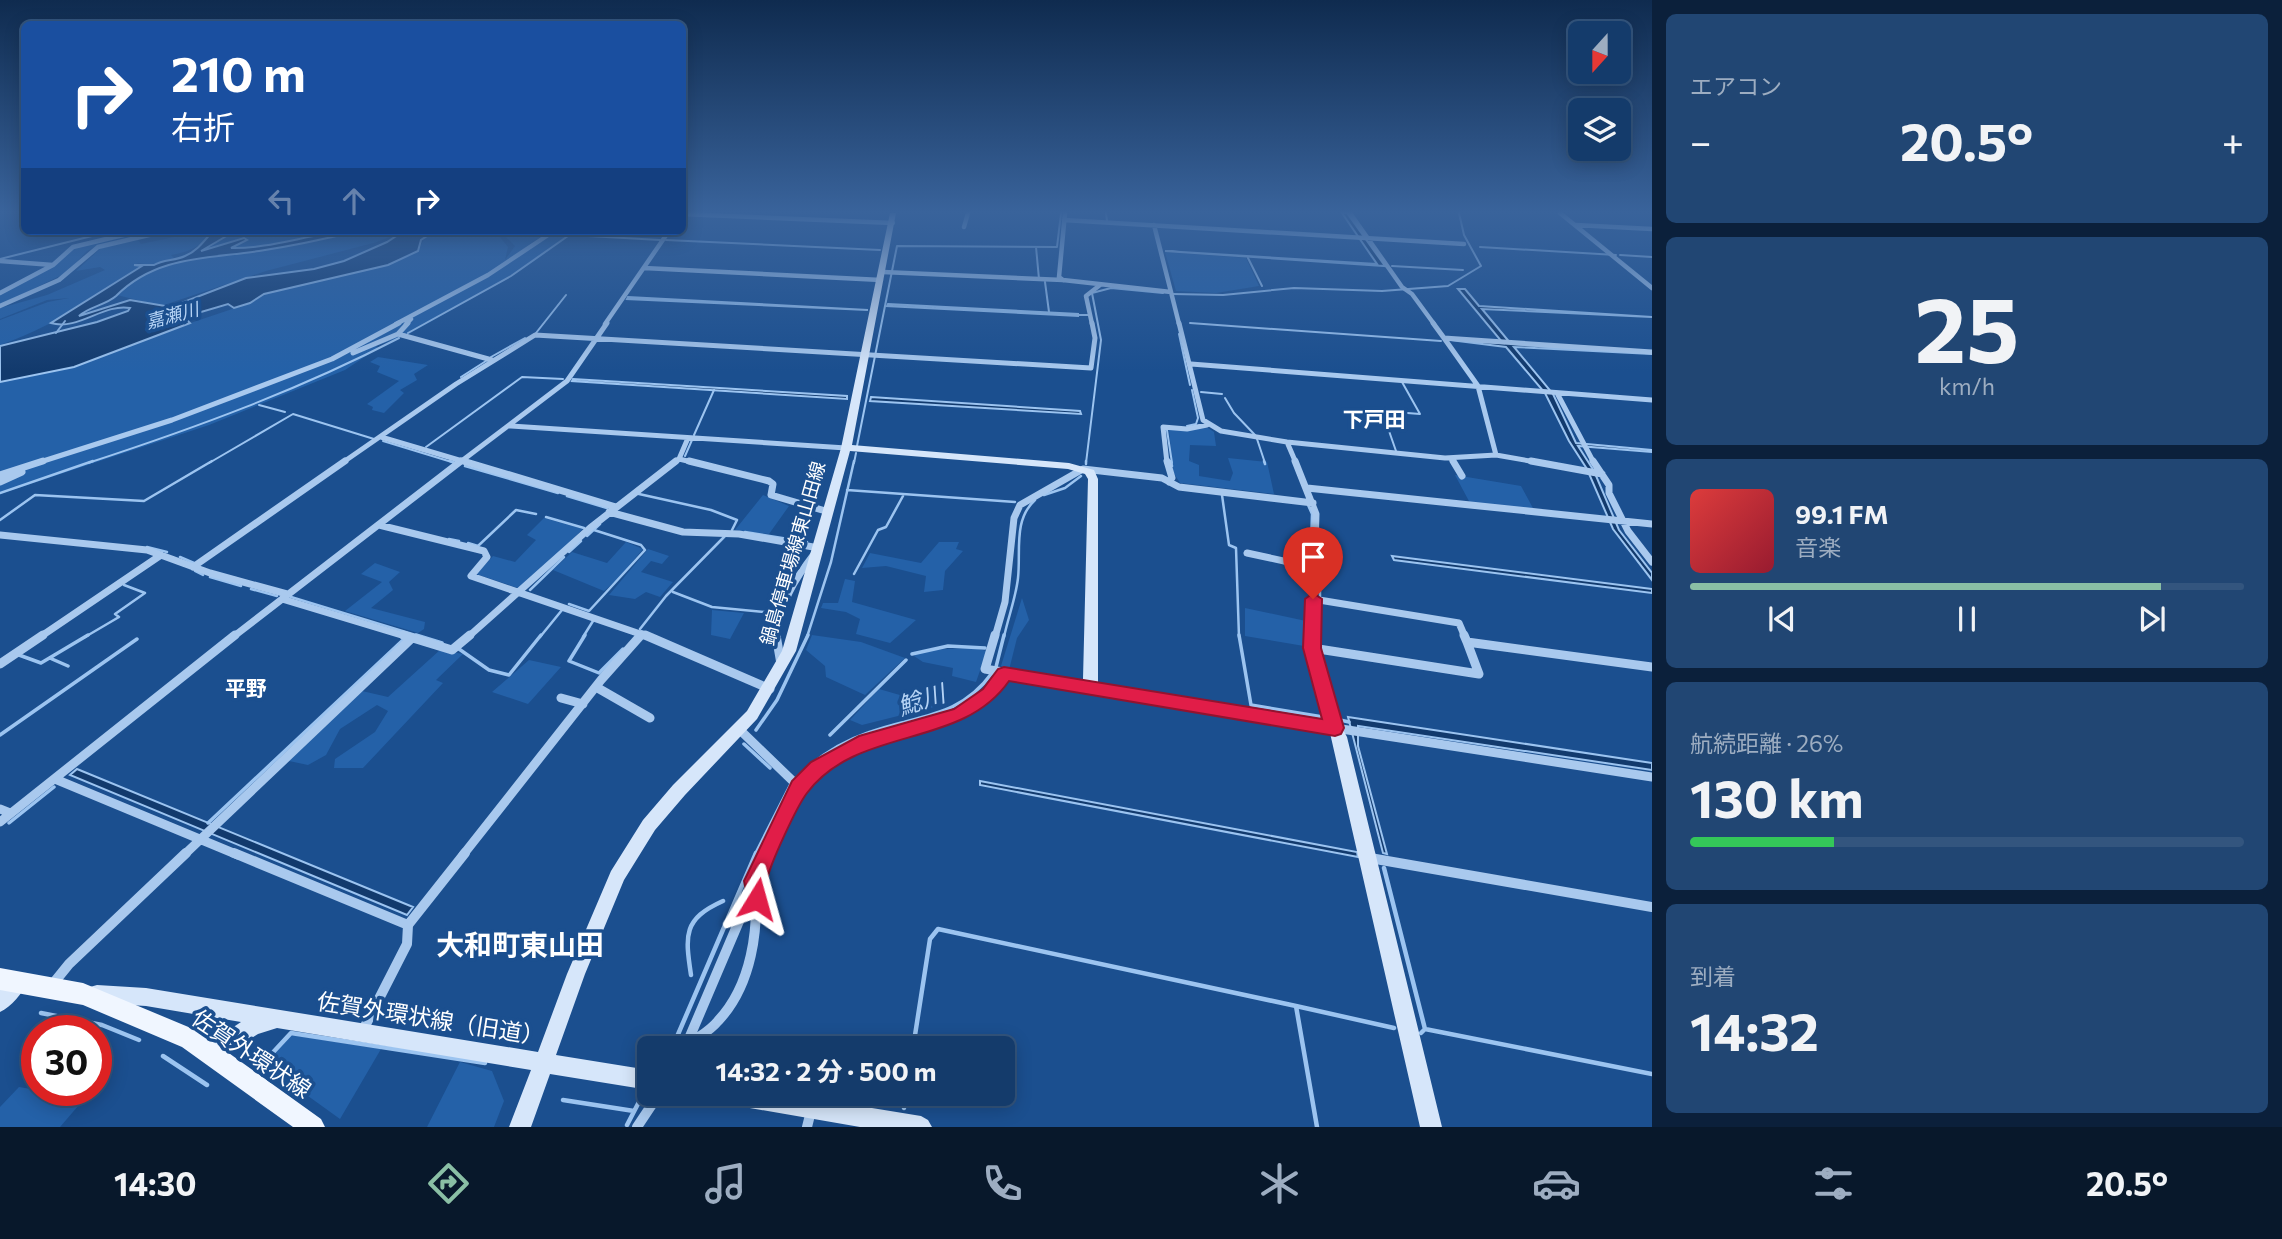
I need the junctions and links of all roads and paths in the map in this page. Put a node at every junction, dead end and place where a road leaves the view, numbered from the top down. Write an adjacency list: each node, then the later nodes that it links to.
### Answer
1 (52, 266): 14 (street)
2 (77, 266): 16 (street)
3 (503, 266): 17 (street)
4 (888, 266): 10 (street, 鍋島停車場線東山田線)
5 (1060, 266): 11 (street)
6 (1165, 266): 15 (street)
7 (1387, 266): 19 (street)
8 (1625, 266): 13 (street)
9 (644, 268): 10 (street); 20 (street)
10 (887, 274): 11 (street); 22 (street, 鍋島停車場線東山田線)
11 (1063, 280): 12 (street)
12 (1100, 285): 15 (street); 22 (street)
13 (1652, 288)
14 (0, 293)
15 (1173, 294): 25 (street)
16 (0, 306)
17 (414, 316): 18 (street); 23 (street)
18 (398, 334): 23 (street); 24 (street)
19 (1444, 338): 21 (street); 26 (street)
20 (595, 339): 22 (street); 24 (street); 30 (street)
21 (1652, 352)
22 (873, 355): 34 (street, 鍋島停車場線東山田線)
23 (332, 359): 38 (street)
24 (492, 360): 31 (street)
25 (1191, 364): 26 (street); 29 (street)
26 (1478, 386): 27 (street); 35 (street)
27 (1555, 392): 28 (street); 41 (street)
28 (1652, 400)
29 (1207, 425): 33 (street); 45 (street)
30 (510, 426): 32 (street); 39 (street)
31 (381, 437): 39 (street); 58 (street)
32 (688, 438): 34 (street); 36 (street)
33 (1287, 442): 37 (street); 46 (street)
34 (846, 448): 40 (street); 49 (street, 鍋島停車場線東山田線)
35 (1496, 455): 37 (street); 41 (street)
36 (679, 458): 48 (street); 49 (street)
37 (1451, 458): 43 (street)
38 (50, 459): 42 (street); 44 (street)
39 (463, 462): 48 (street); 52 (street)
40 (1083, 469): 45 (street); 69 (street); 71 (street)
41 (1602, 474): 50 (street)
42 (0, 475)
43 (1462, 476)
44 (0, 482)
45 (1169, 482): 47 (street)
46 (1307, 488): 47 (street); 50 (street)
47 (1313, 503): 59 (street)
48 (613, 509): 54 (street); 60 (street)
49 (829, 512): 54 (street, 鍋島停車場線東山田線)
50 (1622, 520): 51 (street); 57 (street)
51 (1652, 524)
52 (379, 525): 60 (street); 61 (street)
53 (0, 535): 56 (street)
54 (819, 548): 72 (street, 鍋島停車場線東山田線)
55 (1247, 553): 59 (street)
56 (161, 555): 58 (street); 67 (street)
57 (1652, 562)
58 (193, 566): 61 (street)
59 (1316, 568): 62 (street)
60 (522, 591): 63 (street); 64 (street)
61 (285, 596): 64 (street); 79 (street)
62 (1313, 599): 65 (street); 66 (street)
63 (642, 634): 70 (street); 72 (street)
64 (412, 638): 84 (street)
65 (1467, 642): 66 (street); 68 (street)
66 (1312, 648): 76 (street)
67 (0, 664)
68 (1652, 667)
69 (1004, 674): 71 (street); 80 (street)
70 (596, 687): 74 (street); 75 (street)
71 (1093, 687): 76 (street)
72 (770, 689): 77 (street, 鍋島停車場線東山田線)
73 (561, 698): 74 (street)
74 (583, 704): 88 (street)
75 (650, 718)
76 (1341, 729): 78 (street); 85 (street)
77 (740, 730): 80 (street); 98 (street, 鍋島停車場線東山田線)
78 (1652, 777)
79 (55, 779): 82 (street); 84 (street)
80 (799, 787): 86 (street)
81 (0, 808): 82 (street)
82 (10, 813): 83 (street)
83 (0, 822)
84 (203, 836): 88 (street); 90 (street)
85 (1369, 858): 87 (street); 107 (street)
86 (755, 881): 95 (street); 96 (street)
87 (1652, 907)
88 (408, 925): 94 (street)
89 (9, 981): 90 (main road, 佐賀外環状線); 92 (street)
90 (49, 988): 91 (main road, 佐賀外環状線)
91 (83, 994): 93 (street); 97 (main road, 佐賀外環状線)
92 (0, 1002)
93 (279, 1019): 94 (street, 佐賀外環状線（旧道）); 97 (street, 佐賀外環状線（旧道）)
94 (362, 1033): 98 (street, 佐賀外環状線（旧道）)
95 (691, 1036)
96 (700, 1036)
97 (212, 1053): 103 (main road, 佐賀外環状線)
98 (544, 1060): 99 (street, 佐賀外環状線（旧道）); 104 (main road, 鍋島停車場線東山田線)
99 (637, 1078)
100 (651, 1106): 105 (street)
101 (768, 1106): 102 (street)
102 (809, 1118): 106 (street)
103 (313, 1127)
104 (520, 1127)
105 (637, 1127)
106 (921, 1127)
107 (1432, 1127)

